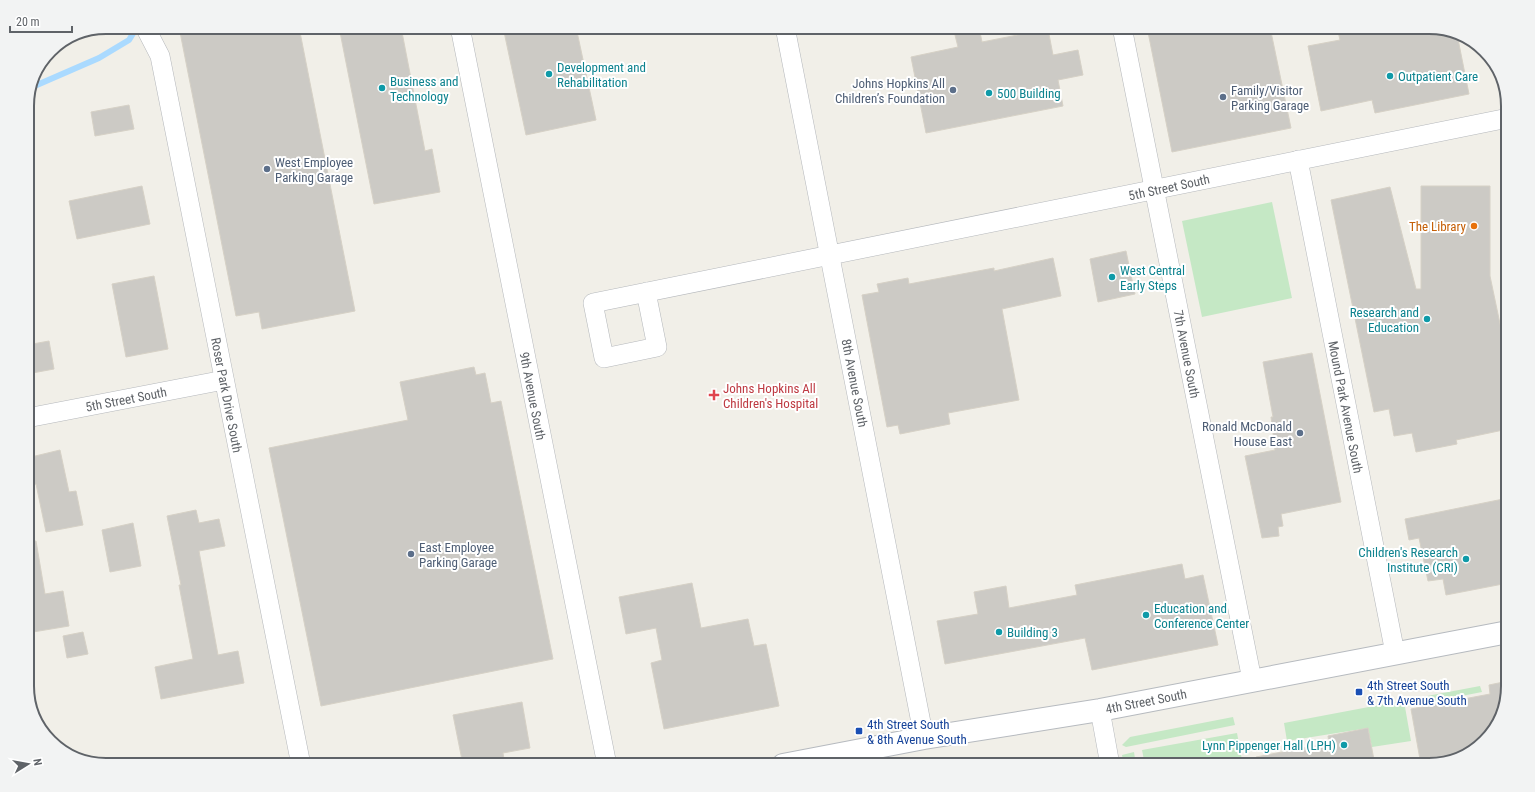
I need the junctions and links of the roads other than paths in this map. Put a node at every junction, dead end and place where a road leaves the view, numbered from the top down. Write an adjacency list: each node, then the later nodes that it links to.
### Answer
1 (149, 34): 10 (street, Roser Park Drive South)
2 (461, 34): 18 (street, 9th Avenue South)
3 (786, 34): 8 (street, 8th Avenue South)
4 (1123, 34): 7 (street, 7th Avenue South)
5 (1501, 119): 6 (street, 5th Street South)
6 (1298, 160): 7 (street, 5th Street South); 13 (street, Mound Park Avenue South)
7 (1154, 189): 8 (street, 5th Street South); 14 (street, 7th Avenue South)
8 (829, 255): 9 (street, 5th Street South); 16 (street, 8th Avenue South)
9 (646, 292)
10 (224, 380): 11 (street, 5th Street South); 17 (street, Roser Park Drive South)
11 (34, 417)
12 (1501, 633): 13 (main road, 4th Street South)
13 (1395, 653): 14 (main road, 4th Street South)
14 (1252, 680): 15 (main road, 4th Street South)
15 (1100, 710): 16 (main road, 4th Street South); 20 (street)
16 (924, 738): 19 (main road, 4th Street South)
17 (300, 758)
18 (606, 758)
19 (820, 758)
20 (1109, 758)

